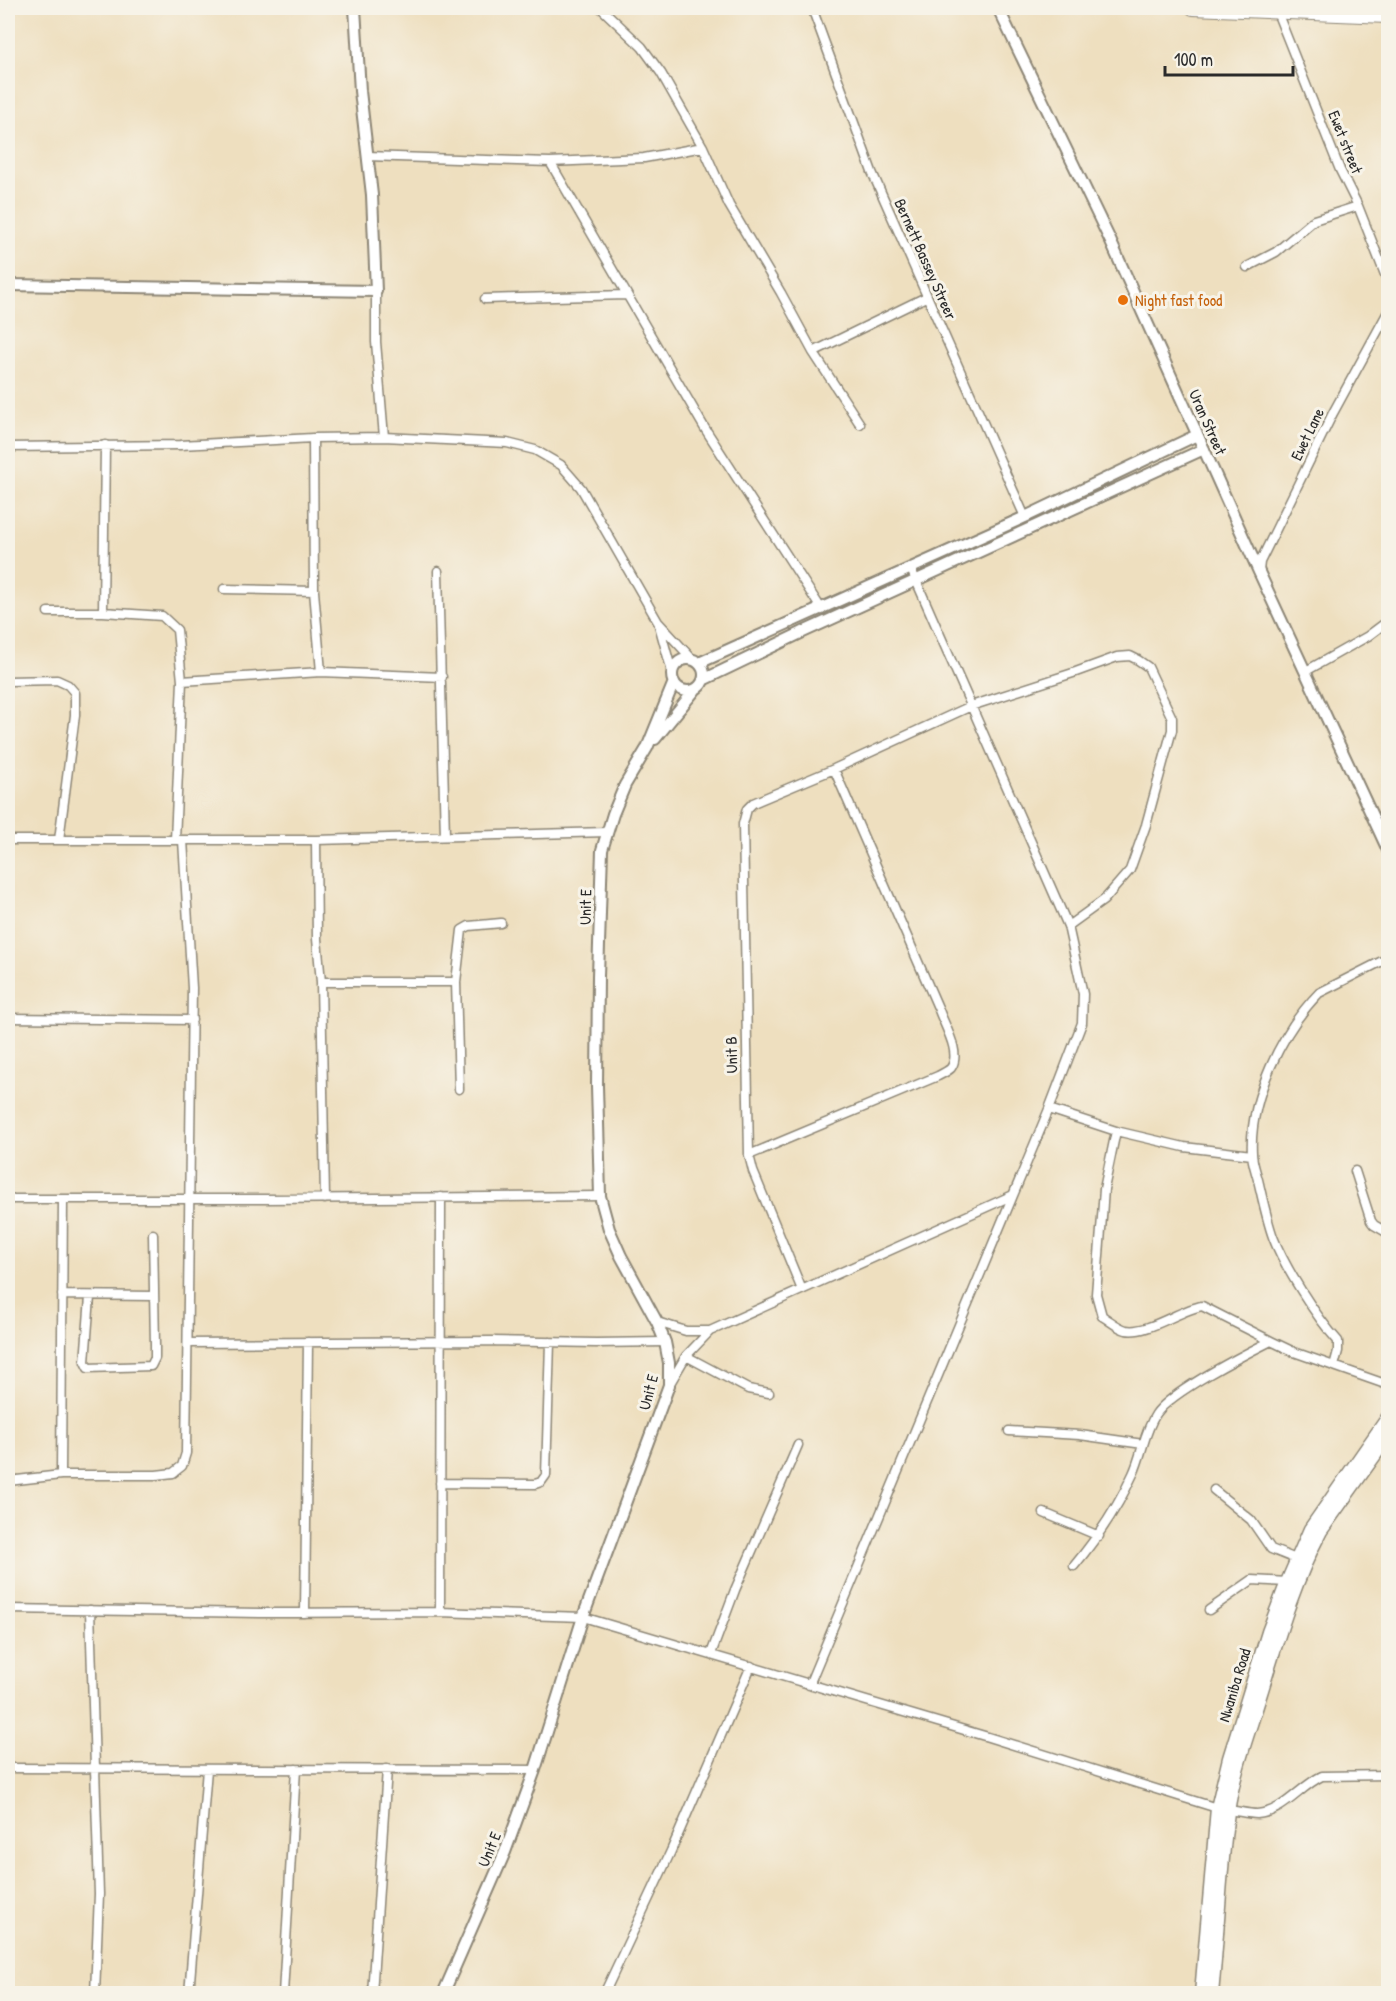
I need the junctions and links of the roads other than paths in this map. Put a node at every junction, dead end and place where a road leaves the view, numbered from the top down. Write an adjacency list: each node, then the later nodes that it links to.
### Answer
1 (355, 8): 9 (street)
2 (601, 8): 8 (street)
3 (812, 8): 17 (street, Bernett Bassey Streer)
4 (998, 8): 22 (street, Uran Street)
5 (1193, 8): 6 (highway)
6 (1277, 12): 7 (highway); 11 (street, Ewet street)
7 (1389, 16)
8 (703, 147): 10 (street); 20 (street)
9 (367, 156): 10 (street); 15 (street)
10 (549, 162): 16 (street)
11 (1358, 206): 12 (street); 13 (street, Ewet street)
12 (1246, 267)
13 (1389, 282)
14 (8, 285): 15 (street)
15 (376, 291): 23 (street)
16 (626, 294): 18 (street); 35 (street)
17 (926, 297): 20 (street); 28 (street, Bernett Bassey Streer)
18 (484, 299)
19 (1389, 312): 31 (street, Ewet Lane)
20 (813, 352): 21 (street)
21 (860, 424)
22 (1197, 435): 27 (street, Uran Street); 28 (street)
23 (384, 437): 24 (street); 39 (street)
24 (313, 438): 25 (street); 34 (street)
25 (105, 445): 26 (street); 37 (street)
26 (8, 447)
27 (1204, 448): 31 (street, Uran Street); 32 (street)
28 (1025, 517): 29 (street)
29 (910, 569): 32 (street); 35 (street)
30 (438, 571): 43 (street)
31 (1259, 572): 41 (street, Uran Street)
32 (915, 580): 45 (street); 49 (street)
33 (224, 589): 34 (street)
34 (314, 591): 42 (street)
35 (822, 610): 40 (street)
36 (48, 612): 37 (street)
37 (103, 612): 47 (street)
38 (1389, 621): 41 (street)
39 (658, 622): 40 (street); 44 (street)
40 (696, 661): 44 (street); 45 (street)
41 (1306, 671): 58 (street, Uran Street)
42 (321, 672): 43 (street); 47 (street)
43 (442, 677): 53 (street)
44 (673, 677): 48 (street); 50 (street)
45 (703, 680): 48 (street)
46 (8, 681): 55 (street)
47 (182, 681): 56 (street)
48 (695, 690): 50 (street)
49 (971, 706): 51 (street); 60 (street); 60 (street)
50 (647, 748): 52 (street, Unit E)
51 (834, 769): 69 (street, Unit B); 69 (street)
52 (608, 832): 53 (street); 72 (street, Unit E)
53 (445, 836): 57 (street)
54 (8, 840): 55 (street)
55 (59, 840): 56 (street)
56 (179, 840): 57 (street); 65 (street)
57 (316, 840): 62 (street)
58 (1389, 850)
59 (501, 923): 63 (street)
60 (1068, 926): 67 (street)
61 (1389, 958): 70 (street)
62 (321, 982): 63 (street); 77 (street)
63 (456, 982): 66 (street)
64 (8, 1018): 65 (street)
65 (192, 1020): 76 (street)
66 (459, 1089)
67 (1049, 1108): 68 (street); 73 (street)
68 (1116, 1131): 70 (street); 88 (street)
69 (749, 1155): 81 (street, Unit B)
70 (1252, 1155): 94 (street)
71 (1355, 1171): 79 (street)
72 (600, 1196): 74 (street); 85 (street, Unit E)
73 (1011, 1196): 81 (street); 121 (street)
74 (441, 1197): 77 (street); 87 (street)
75 (8, 1199): 78 (street)
76 (191, 1199): 77 (street); 78 (street); 92 (street)
77 (326, 1199)
78 (63, 1200): 82 (street)
79 (1389, 1233)
80 (153, 1234): 83 (street)
81 (802, 1290): 86 (street)
82 (62, 1295): 84 (street); 103 (street)
83 (153, 1296): 84 (street); 84 (street)
84 (90, 1297)
85 (657, 1322): 86 (street); 91 (street, Unit E)
86 (710, 1331): 93 (street)
87 (440, 1341): 89 (street); 90 (street); 105 (street)
88 (1271, 1341): 94 (street); 101 (street)
89 (308, 1342): 92 (street); 116 (street)
90 (550, 1342): 91 (street); 105 (street)
91 (664, 1342): 95 (street, Unit E)
92 (188, 1343): 103 (street)
93 (686, 1356): 95 (street); 97 (street)
94 (1334, 1366): 96 (street)
95 (669, 1385): 118 (street, Unit E)
96 (1389, 1385)
97 (769, 1393)
98 (1389, 1417): 110 (main road, Nwaniba Road)
99 (1009, 1431): 101 (street)
100 (1389, 1437): 129 (main road)
101 (1143, 1444): 109 (street)
102 (798, 1445): 119 (street)
103 (61, 1475): 104 (street)
104 (8, 1481): 106 (street)
105 (440, 1483): 117 (street)
106 (8, 1488)
107 (1215, 1490): 110 (street)
108 (1044, 1513): 109 (street)
109 (1099, 1536): 111 (street)
110 (1296, 1559): 112 (main road, Nwaniba Road)
111 (1074, 1566)
112 (1287, 1581): 115 (street); 129 (main road, Nwaniba Road)
113 (8, 1609): 114 (street)
114 (90, 1610): 116 (street); 123 (street)
115 (1209, 1610)
116 (306, 1612): 117 (street)
117 (440, 1612): 118 (street)
118 (583, 1617): 119 (street); 127 (street, Unit E)
119 (711, 1654): 120 (street)
120 (751, 1666): 121 (street); 135 (street)
121 (809, 1685): 129 (street)
122 (8, 1768): 123 (street)
123 (96, 1768): 124 (street); 130 (street)
124 (207, 1769): 125 (street); 131 (street)
125 (296, 1769): 126 (street); 132 (street)
126 (387, 1769): 127 (street); 133 (street)
127 (535, 1770): 134 (street, Unit E)
128 (1389, 1775): 129 (street)
129 (1223, 1809): 136 (main road, Nwaniba Road); 137 (main road)
130 (94, 1994)
131 (189, 1994)
132 (283, 1994)
133 (372, 1994)
134 (443, 1994)
135 (604, 1994)
136 (1201, 1994)
137 (1212, 1994)

